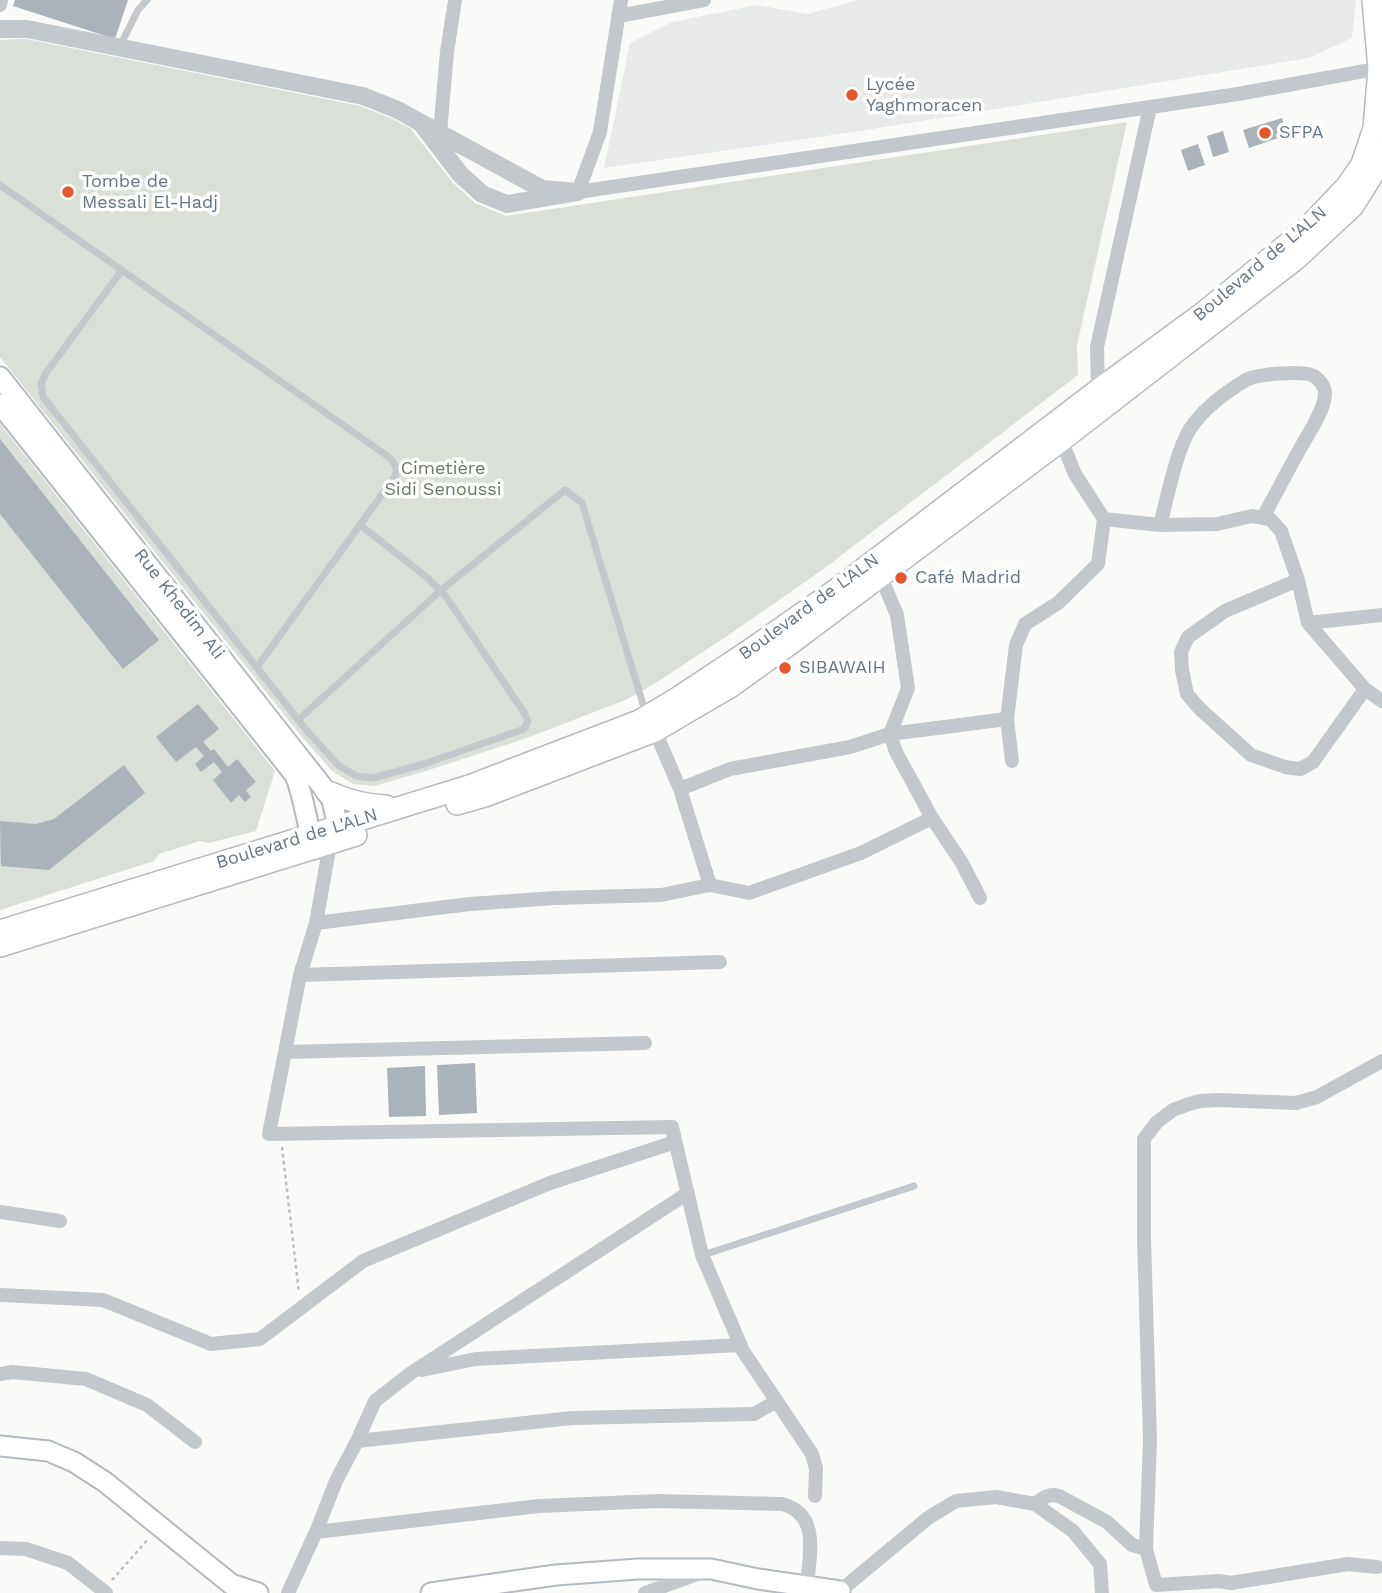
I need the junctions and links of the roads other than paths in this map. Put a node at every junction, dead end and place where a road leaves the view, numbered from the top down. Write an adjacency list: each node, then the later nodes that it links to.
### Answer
1 (147, 0): 8 (lane)
2 (455, 0): 12 (street)
3 (621, 0): 6 (street)
4 (704, 0): 6 (street)
5 (1373, 0): 9 (main road, Boulevard de L'ALN)
6 (618, 16): 16 (street)
7 (0, 29): 8 (street)
8 (120, 47): 11 (street)
9 (1380, 68): 10 (street); 19 (main road, Boulevard de L'ALN)
10 (1150, 107): 16 (street); 19 (street)
11 (421, 123): 12 (street); 16 (street)
12 (440, 133): 16 (street)
13 (1382, 149): 14 (main road, Boulevard de L'ALN)
14 (1378, 180): 21 (main road, Boulevard de L'ALN)
15 (0, 186): 17 (lane)
16 (578, 192)
17 (122, 270): 24 (lane); 31 (lane)
18 (0, 377): 40 (main road, Rue Khedim Ali)
19 (1098, 390): 21 (main road, Boulevard de L'ALN)
20 (0, 404): 43 (main road, Rue Khedim Ali)
21 (1058, 433): 23 (street); 26 (main road, Boulevard de L'ALN)
22 (1263, 517): 25 (street); 25 (street); 27 (street)
23 (1104, 519): 25 (street); 34 (street)
24 (360, 525): 28 (lane); 31 (lane)
25 (1160, 525)
26 (876, 570): 36 (main road, Boulevard de L'ALN); 37 (street)
27 (1298, 580): 30 (street); 32 (street)
28 (440, 591): 35 (lane); 35 (lane); 36 (lane)
29 (1382, 615): 30 (street)
30 (1308, 623): 32 (street)
31 (257, 667): 35 (lane)
32 (1365, 689): 33 (street)
33 (1382, 701)
34 (1007, 719): 37 (street); 38 (street)
35 (298, 720)
36 (651, 723): 39 (street); 41 (main road, Boulevard de L'ALN); 43 (main road, Boulevard de L'ALN)
37 (890, 734): 39 (street); 42 (street)
38 (1012, 761)
39 (680, 789): 45 (street)
40 (326, 791): 41 (main road); 43 (main road, Rue Khedim Ali)
41 (402, 806): 43 (main road, Boulevard de L'ALN)
42 (932, 818): 45 (street); 46 (street)
43 (326, 839): 44 (main road, Boulevard de L'ALN); 47 (street)
44 (237, 865): 48 (main road, Boulevard de L'ALN); 49 (main road, Boulevard de L'ALN)
45 (710, 885): 47 (street)
46 (980, 898)
47 (316, 923): 51 (street)
48 (0, 931)
49 (0, 946)
50 (720, 962): 51 (street)
51 (300, 975): 53 (street)
52 (645, 1043): 53 (street)
53 (285, 1052): 55 (street)
54 (1382, 1061): 73 (street)
55 (676, 1142): 57 (street); 61 (street)
56 (914, 1186): 60 (lane)
57 (688, 1192): 60 (street); 63 (street)
58 (0, 1212): 59 (street)
59 (60, 1221)
60 (702, 1255): 62 (street)
61 (0, 1295)
62 (741, 1345): 63 (street); 65 (street)
63 (411, 1373): 66 (street)
64 (0, 1374): 67 (street)
65 (777, 1401): 66 (street); 69 (street)
66 (357, 1441): 71 (street)
67 (195, 1442)
68 (0, 1446): 79 (main road)
69 (815, 1496)
70 (1035, 1504): 73 (street); 77 (street); 83 (street)
71 (316, 1532): 77 (street); 80 (street)
72 (0, 1548): 78 (street)
73 (1146, 1549): 74 (street)
74 (1377, 1567)
75 (710, 1569): 76 (main road); 81 (main road); 82 (street)
76 (761, 1586): 77 (main road)
77 (824, 1590)
78 (104, 1592)
79 (258, 1593)
80 (288, 1593)
81 (431, 1593)
82 (645, 1593)
83 (1102, 1593)

